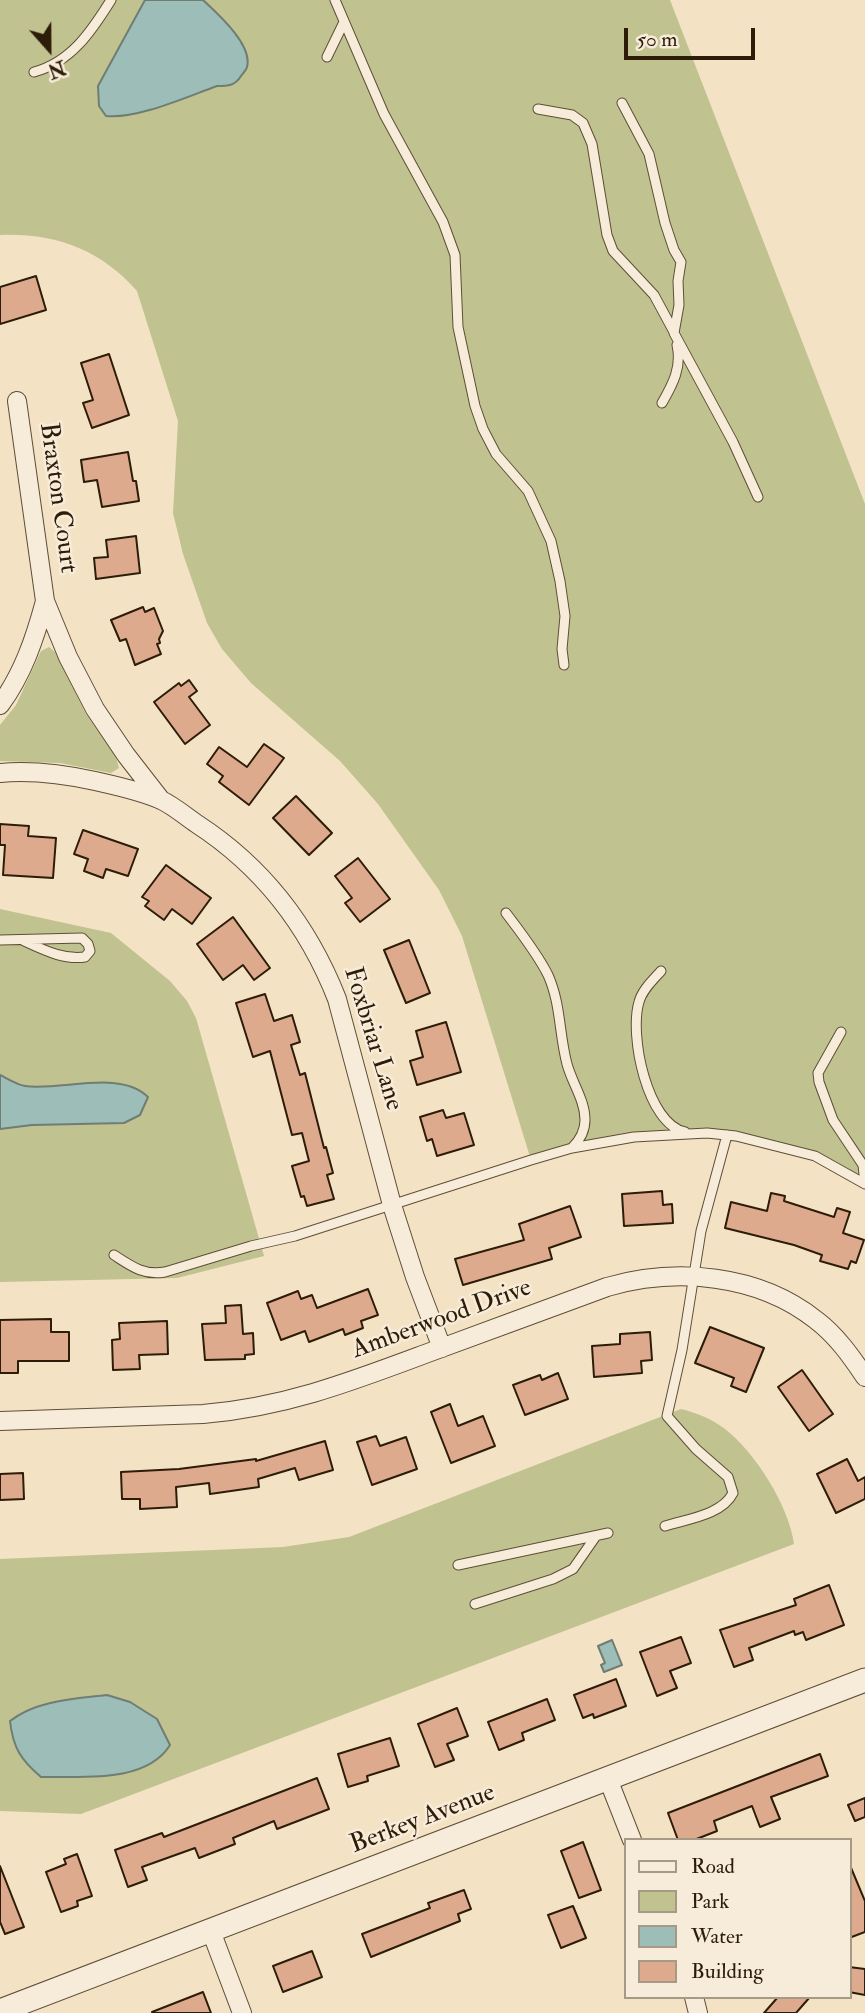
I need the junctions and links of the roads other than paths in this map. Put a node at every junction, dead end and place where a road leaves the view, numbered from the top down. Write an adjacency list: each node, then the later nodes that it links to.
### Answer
1 (111, 0): 5 (lane)
2 (335, 0): 3 (lane)
3 (344, 22): 4 (lane); 13 (lane)
4 (327, 57)
5 (34, 72)
6 (622, 103): 8 (lane)
7 (538, 109): 8 (lane)
8 (674, 333): 10 (lane); 11 (lane)
9 (17, 401): 12 (street, Braxton Court)
10 (662, 403)
11 (758, 497)
12 (45, 601): 14 (street, Braxton Court); 16 (street, Braxton Court)
13 (564, 665)
14 (0, 705)
15 (0, 772): 16 (street, Foxbriar Lane)
16 (161, 800): 26 (street, Foxbriar Lane)
17 (506, 913): 24 (lane)
18 (0, 940): 19 (lane)
19 (24, 941): 19 (lane)
20 (662, 971): 22 (lane)
21 (841, 1032): 25 (lane)
22 (694, 1134): 23 (lane); 24 (lane)
23 (727, 1135): 25 (lane); 28 (lane)
24 (572, 1148): 26 (lane)
25 (865, 1184)
26 (392, 1205): 27 (lane); 29 (street, Foxbriar Lane)
27 (114, 1255)
28 (694, 1277): 29 (street, Amberwood Drive); 30 (street, Amberwood Drive); 32 (lane)
29 (442, 1348): 31 (street, Amberwood Drive)
30 (865, 1377)
31 (0, 1421)
32 (665, 1526)
33 (608, 1534): 34 (lane)
34 (596, 1536): 35 (lane); 36 (lane)
35 (458, 1565)
36 (475, 1604)
37 (865, 1680): 38 (street, Berkey Avenue)
38 (608, 1779): 39 (street); 40 (street, Berkey Avenue)
39 (631, 1838)
40 (211, 1931): 41 (street, Berkey Avenue); 42 (street)
41 (0, 2011)
42 (242, 2013)

